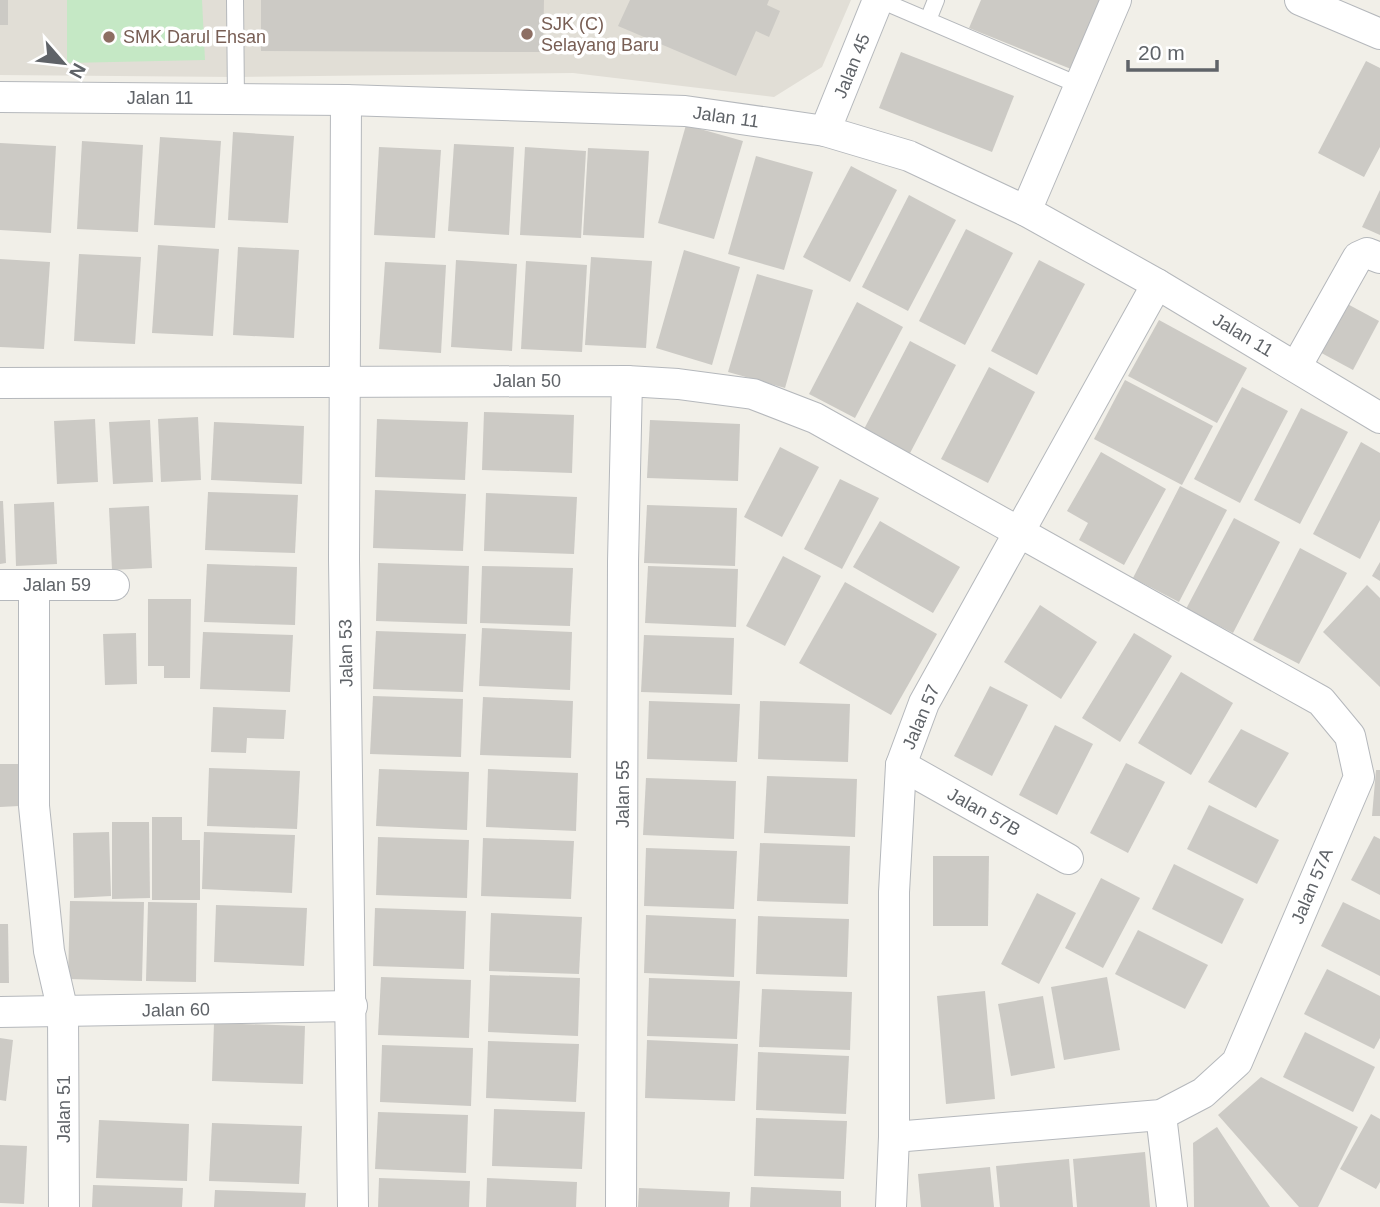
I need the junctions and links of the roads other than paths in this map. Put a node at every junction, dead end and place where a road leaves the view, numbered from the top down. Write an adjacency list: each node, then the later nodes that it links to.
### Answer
1 (235, 0): 10 (lane)
2 (879, 0): 6 (lane); 12 (street, Jalan 45)
3 (936, 0): 6 (lane)
4 (1116, 0): 8 (street)
5 (1300, 0): 7 (street)
6 (928, 20): 8 (lane)
7 (1380, 34)
8 (1081, 86): 13 (street)
9 (0, 97): 10 (street, Jalan 11)
10 (236, 99): 11 (street, Jalan 11)
11 (346, 100): 12 (street, Jalan 11); 18 (street, Jalan 53)
12 (825, 131): 13 (street, Jalan 11)
13 (1026, 211): 15 (street, Jalan 11)
14 (1380, 258): 16 (street)
15 (1157, 284): 16 (street, Jalan 11); 21 (street, Jalan 57)
16 (1296, 367): 20 (street, Jalan 11)
17 (627, 381): 18 (street, Jalan 50); 21 (street, Jalan 50); 34 (street, Jalan 55)
18 (347, 382): 19 (street, Jalan 50); 27 (street, Jalan 53)
19 (0, 383)
20 (1380, 418)
21 (1020, 531): 25 (street, Jalan 57); 30 (street, Jalan 57A)
22 (0, 585): 23 (street, Jalan 59)
23 (34, 585): 24 (street, Jalan 59); 29 (street, Jalan 51)
24 (114, 585)
25 (901, 765): 26 (street, Jalan 57B); 31 (street, Jalan 57)
26 (1068, 859)
27 (352, 1006): 29 (street, Jalan 60); 33 (street, Jalan 53)
28 (0, 1012): 29 (street, Jalan 60)
29 (63, 1012): 32 (street, Jalan 51)
30 (1161, 1115): 31 (street, Jalan 57A); 36 (street)
31 (894, 1137): 35 (street, Jalan 57)
32 (64, 1207)
33 (353, 1207)
34 (621, 1207)
35 (891, 1207)
36 (1172, 1207)

